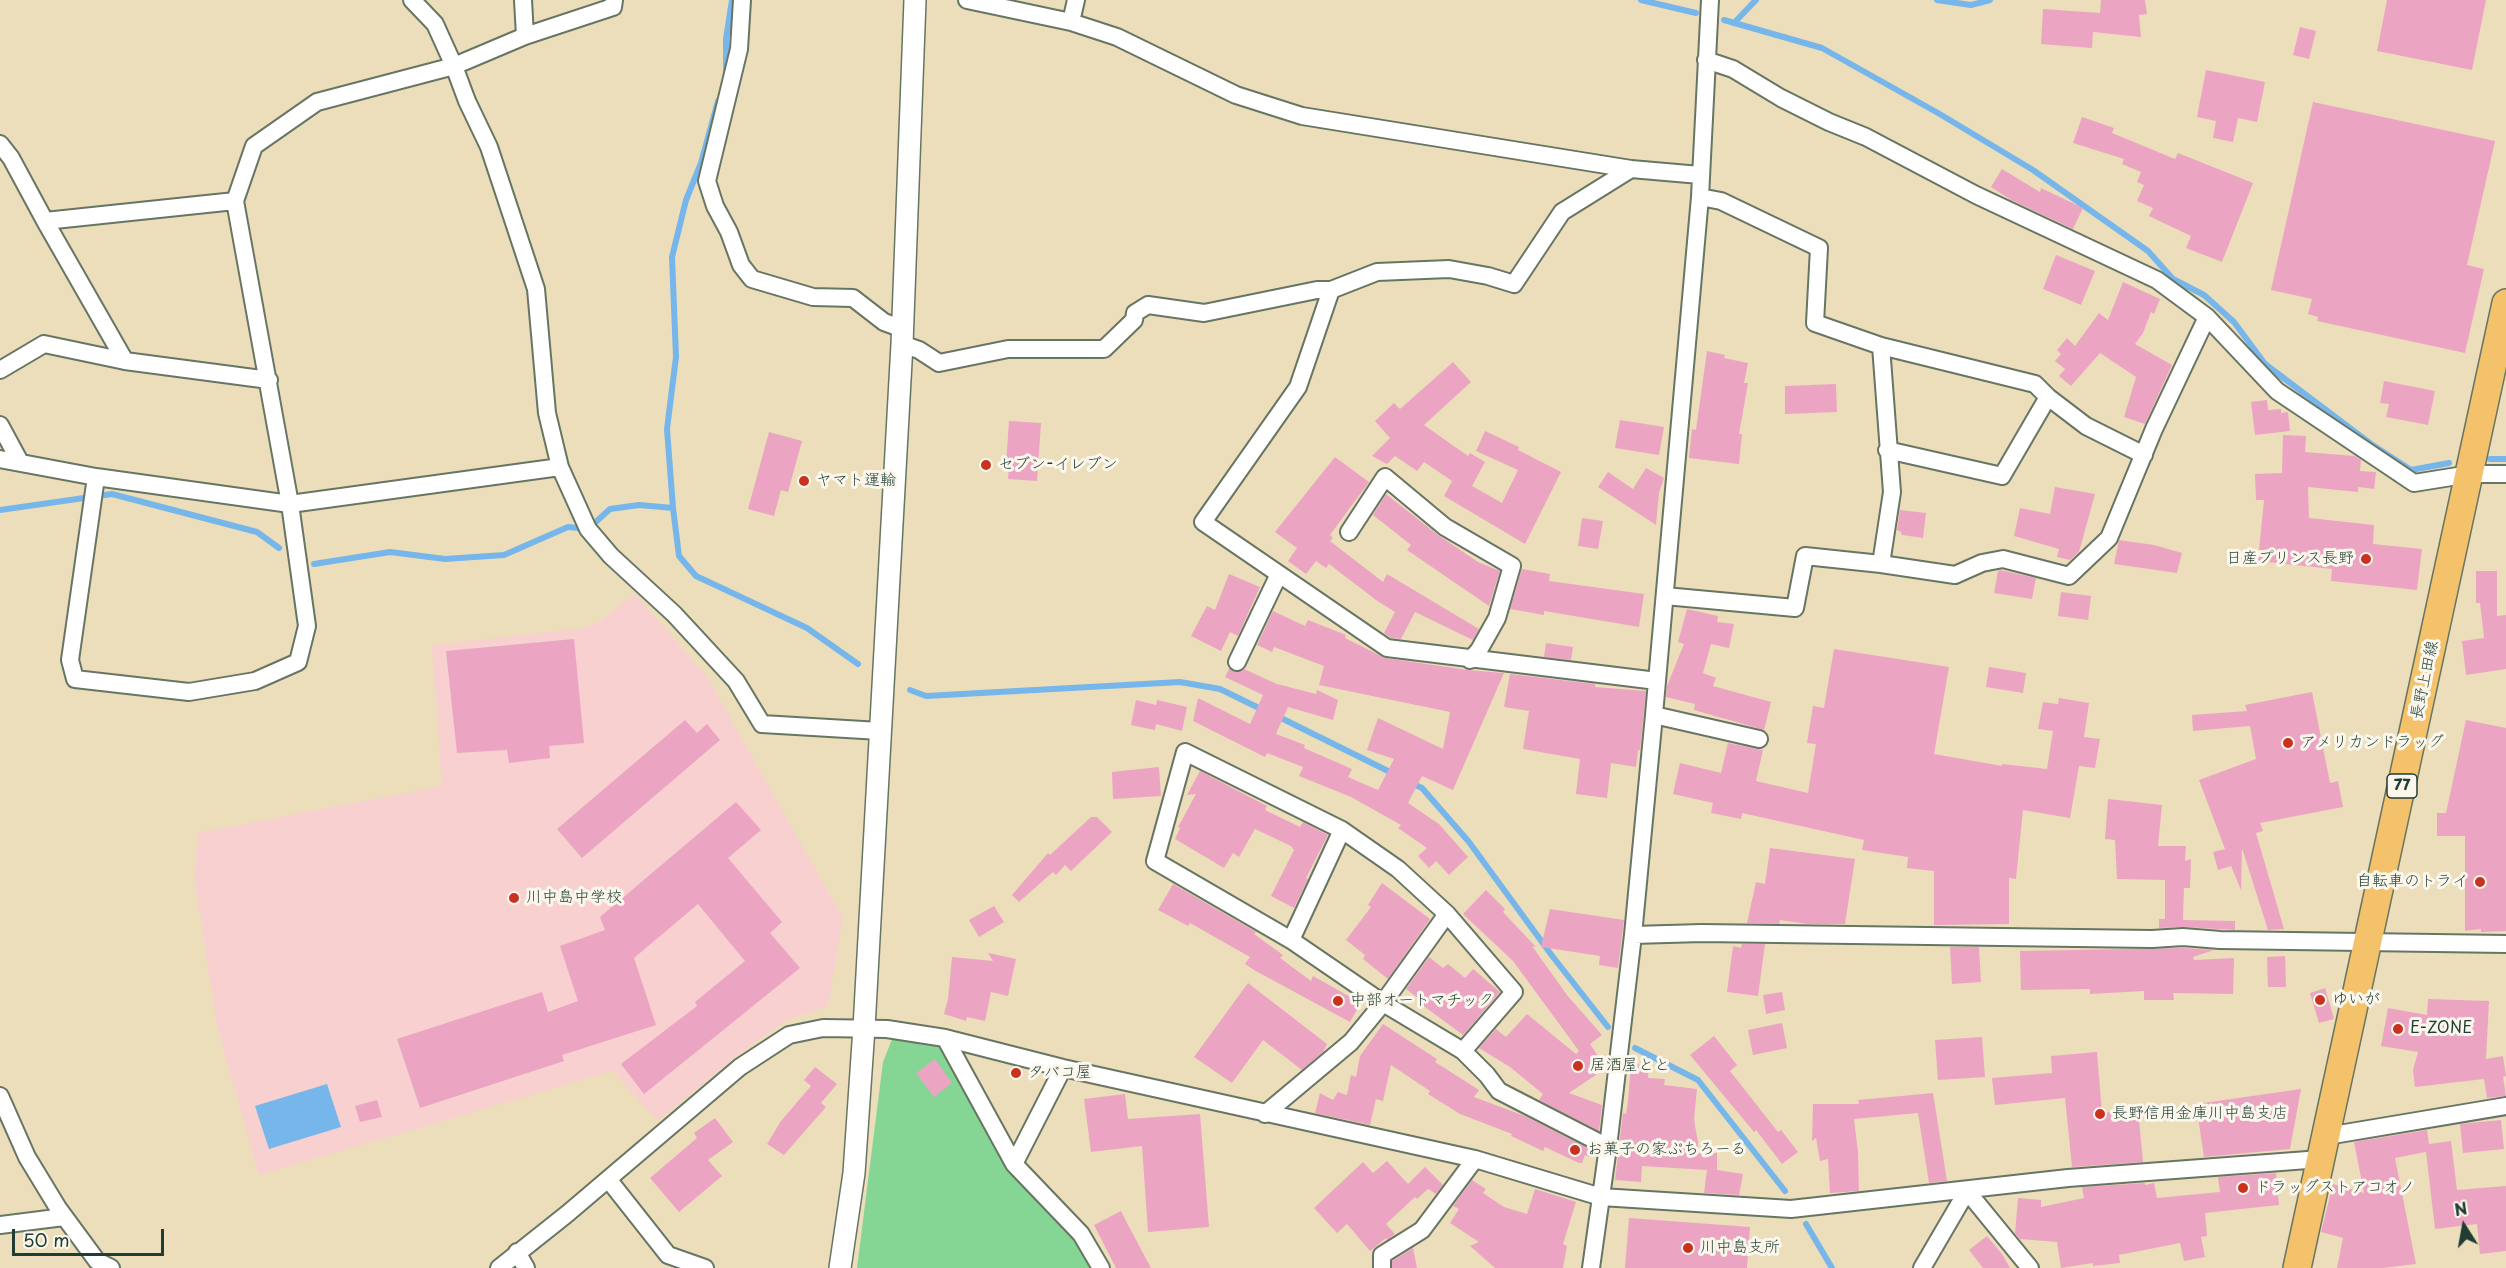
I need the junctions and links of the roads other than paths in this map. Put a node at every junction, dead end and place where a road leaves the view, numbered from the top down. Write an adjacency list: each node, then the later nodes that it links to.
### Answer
1 (412, 0): 11 (street)
2 (430, 0): 11 (street)
3 (523, 0): 12 (street)
4 (614, 0): 12 (street)
5 (742, 0): 24 (street)
6 (915, 0): 24 (street)
7 (967, 0): 10 (street)
8 (1076, 0): 10 (street)
9 (1710, 0): 13 (street)
10 (1071, 22): 16 (street)
11 (435, 24): 14 (street)
12 (525, 36): 14 (street)
13 (1706, 60): 17 (street); 23 (street)
14 (454, 66): 19 (street); 35 (street)
15 (0, 144): 20 (street)
16 (1631, 169): 17 (street); 21 (street)
17 (1700, 175): 18 (street)
18 (1700, 197): 25 (street); 43 (street)
19 (235, 201): 20 (street); 28 (street)
20 (45, 221): 26 (street)
21 (1331, 290): 24 (street); 42 (street)
22 (2506, 303): 36 (main road, 長野上田線 / 77)
23 (2207, 317): 32 (street); 36 (street)
24 (903, 336): 48 (street)
25 (1881, 346): 29 (street); 31 (street)
26 (125, 361): 27 (street); 28 (street)
27 (0, 370)
28 (269, 380): 39 (street)
29 (2048, 398): 31 (street); 32 (street)
30 (0, 425): 34 (street)
31 (1887, 450): 41 (street)
32 (2144, 455): 41 (street)
33 (0, 459): 34 (street)
34 (21, 462): 38 (street)
35 (560, 467): 39 (street); 48 (street)
36 (2470, 474): 37 (street); 54 (main road, 長野上田線 / 77)
37 (2506, 474)
38 (96, 477): 39 (street); 39 (street)
39 (290, 504)
40 (1349, 532): 44 (street)
41 (1881, 564): 43 (street)
42 (1280, 574): 44 (street); 45 (street)
43 (1665, 596): 46 (street)
44 (1470, 660): 46 (street)
45 (1238, 662)
46 (1657, 681): 47 (street)
47 (1654, 715): 49 (street); 52 (street)
48 (880, 731): 57 (street)
49 (1760, 739)
50 (1342, 830): 51 (street); 53 (street); 53 (street)
51 (1447, 914): 56 (street); 59 (street)
52 (1633, 935): 54 (street); 64 (street)
53 (1292, 940): 56 (street)
54 (2368, 943): 55 (street); 65 (main road, 長野上田線 / 77)
55 (2506, 944)
56 (1383, 1003): 59 (street); 63 (street)
57 (864, 1028): 58 (street); 68 (street); 78 (street)
58 (945, 1038): 60 (street); 67 (street)
59 (1463, 1051): 64 (street)
60 (1063, 1068): 63 (street); 67 (street)
61 (0, 1096): 71 (street)
62 (2506, 1106): 65 (street)
63 (1265, 1114): 66 (street)
64 (1608, 1146): 70 (street)
65 (2324, 1148): 69 (street); 84 (main road, 長野上田線 / 77)
66 (1475, 1159): 70 (street); 80 (street)
67 (1014, 1164): 79 (street)
68 (608, 1179): 73 (street); 77 (street)
69 (1967, 1191): 70 (street); 82 (street); 83 (street)
70 (1601, 1197): 81 (street)
71 (64, 1216): 72 (street); 74 (street)
72 (0, 1225)
73 (517, 1252): 75 (street); 76 (street)
74 (111, 1268)
75 (499, 1268)
76 (526, 1268)
77 (705, 1268)
78 (840, 1268)
79 (1101, 1268)
80 (1382, 1268)
81 (1591, 1268)
82 (1922, 1268)
83 (2030, 1268)
84 (2297, 1268)

